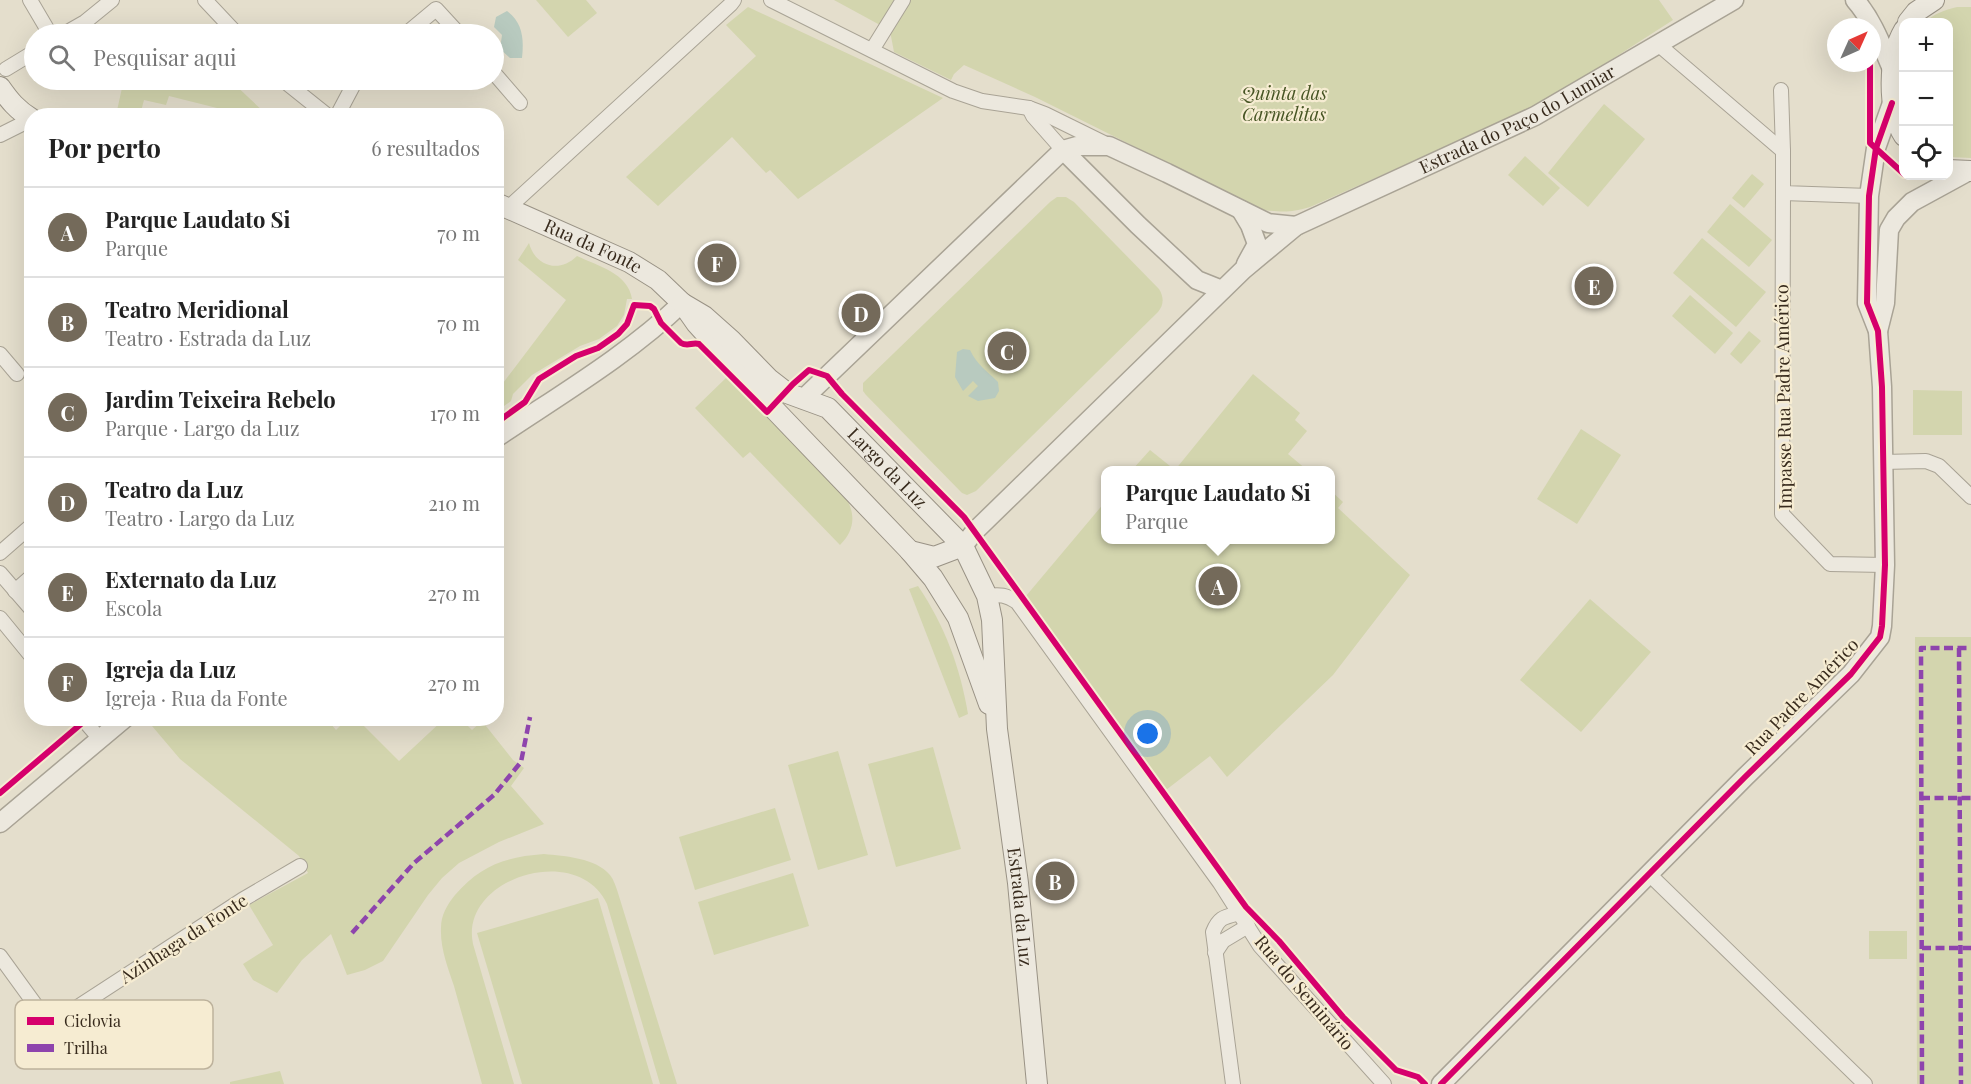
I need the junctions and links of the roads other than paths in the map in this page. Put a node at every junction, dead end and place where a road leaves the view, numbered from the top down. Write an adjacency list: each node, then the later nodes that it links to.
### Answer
1 (30, 0): 11 (street)
2 (112, 0): 12 (street)
3 (206, 0): 13 (street)
4 (734, 0): 42 (street)
5 (771, 0): 18 (street)
6 (903, 0): 18 (street)
7 (1734, 0): 17 (street, Estrada do Paço do Lumiar)
8 (1855, 0): 20 (street)
9 (1934, 0): 10 (main road)
10 (1911, 18)
11 (44, 24)
12 (82, 24)
13 (228, 24)
14 (418, 24): 15 (street)
15 (450, 24)
16 (1899, 39): 20 (main road)
17 (1659, 45): 37 (street); 45 (street, Estrada do Paço do Lumiar)
18 (873, 50): 30 (street)
19 (24, 60): 21 (street)
20 (1892, 69): 27 (main road)
21 (3, 78): 31 (main road)
22 (504, 85): 26 (street)
23 (296, 90): 28 (street)
24 (351, 90): 29 (street)
25 (1781, 90): 37 (street, Impasse Rua Padre Américo)
26 (520, 103)
27 (1893, 103): 33 (main road); 41 (street, Rua Padre Américo)
28 (318, 108)
29 (341, 108)
30 (1029, 108): 35 (street); 36 (street)
31 (24, 115)
32 (24, 123): 34 (street)
33 (1899, 129)
34 (0, 135)
35 (1110, 146): 36 (street); 44 (street)
36 (1063, 150): 47 (street); 52 (street)
37 (1783, 151): 40 (street, Impasse Rua Padre Américo)
38 (1953, 170): 39 (main road)
39 (1970, 171): 49 (street, Rua Padre Américo)
40 (1783, 193): 41 (street); 61 (street, Impasse Rua Padre Américo)
41 (1869, 196): 49 (street, Rua Padre Américo)
42 (504, 204)
43 (504, 207): 48 (main road, Rua da Fonte)
44 (1241, 210): 45 (street); 46 (street)
45 (1296, 226): 46 (street)
46 (1243, 270): 47 (street)
47 (1222, 290): 58 (street)
48 (682, 303): 52 (main road, Rua da Fonte); 53 (street); 54 (main road, Rua da Fonte)
49 (1878, 331): 55 (street, Rua Padre Américo)
50 (0, 354): 51 (street)
51 (17, 374)
52 (803, 399): 54 (main road); 58 (main road, Largo da Luz)
53 (504, 433)
54 (801, 436): 59 (main road)
55 (1883, 462): 56 (street); 61 (street, Rua Padre Américo)
56 (1971, 497)
57 (24, 532): 60 (street)
58 (963, 546): 59 (main road); 65 (main road, Estrada da Luz)
59 (910, 551): 71 (main road, Estrada da Luz)
60 (0, 554)
61 (1884, 565): 75 (street, Rua Padre Américo)
62 (0, 573): 64 (street)
63 (24, 583): 64 (street)
64 (15, 591): 66 (street)
65 (987, 596): 71 (main road, Estrada da Luz); 76 (street, Rua do Seminário)
66 (24, 601)
67 (0, 618): 68 (street)
68 (24, 647)
69 (88, 726): 72 (street)
70 (116, 726): 72 (street)
71 (997, 729): 83 (main road, Estrada da Luz)
72 (99, 740): 73 (street)
73 (0, 823)
74 (300, 866): 81 (street, Azinhaga da Fonte)
75 (1649, 874): 86 (street, Rua Padre Américo); 87 (street)
76 (1240, 914): 77 (street, Rua do Seminário); 78 (street)
77 (1248, 926): 78 (street); 82 (street, Rua do Seminário)
78 (1215, 953): 84 (street)
79 (0, 956): 80 (street, Azinhaga da Fonte)
80 (32, 1000)
81 (88, 1000)
82 (1372, 1078): 85 (street, Rua do Seminário)
83 (1037, 1084)
84 (1233, 1084)
85 (1384, 1084)
86 (1441, 1084)
87 (1865, 1084)

